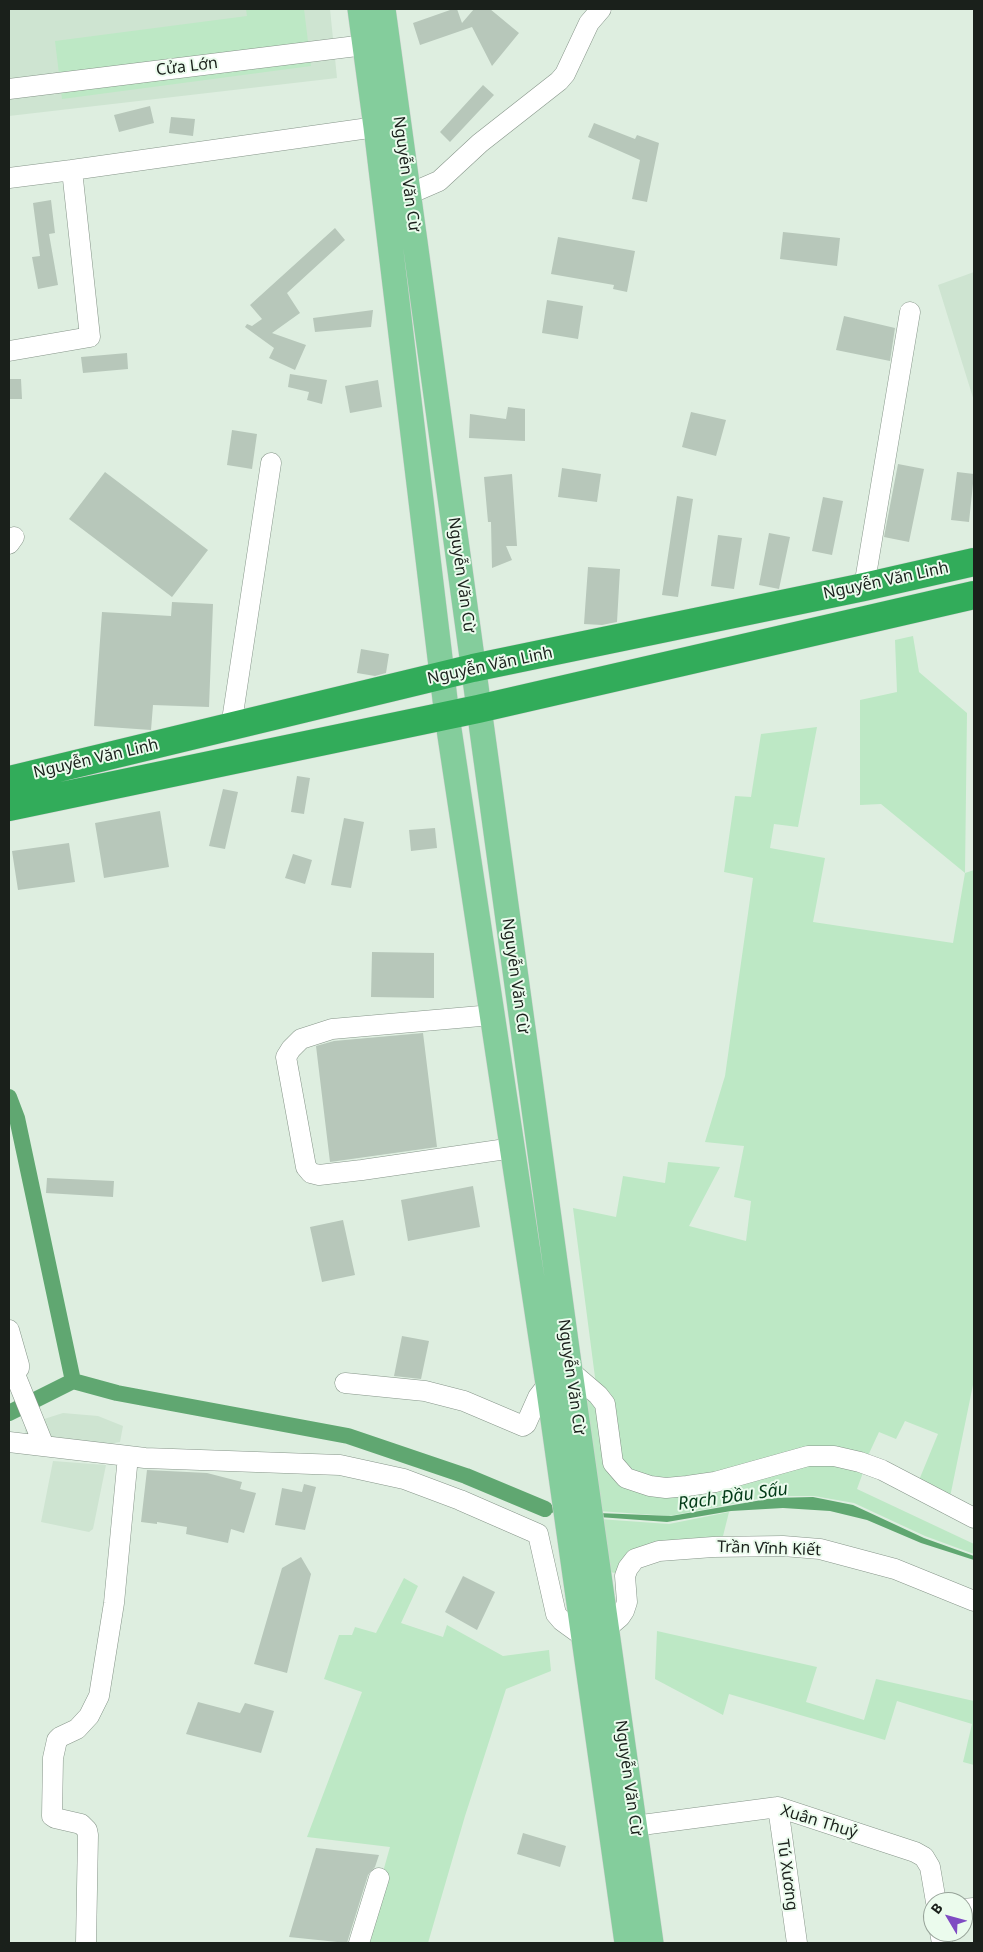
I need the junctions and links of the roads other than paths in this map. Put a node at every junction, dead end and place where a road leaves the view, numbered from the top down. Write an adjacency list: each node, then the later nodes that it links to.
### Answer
1 (360, 9): 4 (main road, Nguyễn Văn Cừ)
2 (383, 9): 9 (main road, Nguyễn Văn Cừ)
3 (601, 9): 9 (street)
4 (366, 45): 5 (street, Cửa Lớn); 6 (main road, Nguyễn Văn Cừ)
5 (9, 90)
6 (376, 127): 7 (street); 17 (main road, Nguyễn Văn Cừ)
7 (72, 170): 8 (street); 11 (street)
8 (9, 178)
9 (409, 194): 16 (main road, Nguyễn Văn Cừ)
10 (910, 312): 14 (street)
11 (9, 351)
12 (271, 462): 20 (street)
13 (974, 562): 14 (highway, Nguyễn Văn Linh)
14 (864, 587): 16 (highway, Nguyễn Văn Linh)
15 (974, 595): 18 (highway, Nguyễn Văn Linh)
16 (473, 668): 17 (highway, Nguyễn Văn Linh); 18 (main road, Nguyễn Văn Cừ)
17 (442, 675): 19 (main road, Nguyễn Văn Cừ); 20 (highway, Nguyễn Văn Linh)
18 (478, 709): 19 (highway, Nguyễn Văn Linh); 25 (main road, Nguyễn Văn Cừ)
19 (447, 716): 22 (highway, Nguyễn Văn Linh); 23 (main road, Nguyễn Văn Cừ)
20 (231, 727): 21 (highway, Nguyễn Văn Linh)
21 (9, 780)
22 (9, 807)
23 (492, 1015): 24 (main road, Nguyễn Văn Cừ); 24 (street)
24 (512, 1148): 26 (main road, Nguyễn Văn Cừ)
25 (552, 1247): 26 (main road); 28 (main road, Nguyễn Văn Cừ)
26 (528, 1251): 31 (main road, Nguyễn Văn Cừ)
27 (9, 1330): 29 (street)
28 (570, 1371): 35 (main road, Nguyễn Văn Cừ); 36 (street)
29 (14, 1377): 33 (street)
30 (345, 1382): 31 (street)
31 (548, 1384): 35 (main road, Nguyễn Văn Cừ)
32 (9, 1442): 33 (street)
33 (44, 1446): 34 (street)
34 (128, 1456): 41 (street); 46 (street)
35 (573, 1478): 37 (main road, Nguyễn Văn Cừ); 41 (main road, Nguyễn Văn Cừ)
36 (974, 1518)
37 (599, 1574): 38 (street); 40 (main road, Nguyễn Văn Cừ)
38 (625, 1576): 39 (street, Trần Vĩnh Kiết); 40 (street)
39 (974, 1601)
40 (607, 1624): 43 (main road, Nguyễn Văn Cừ)
41 (584, 1636): 43 (main road, Nguyễn Văn Cừ)
42 (778, 1807): 43 (street, Xuân Thuỷ); 45 (street, Xuân Thuỷ); 50 (street, Tú Xương)
43 (623, 1827): 48 (main road, Nguyễn Văn Cừ); 49 (main road, Nguyễn Văn Cừ)
44 (379, 1878): 47 (street)
45 (934, 1892)
46 (86, 1943)
47 (359, 1943)
48 (627, 1943)
49 (652, 1943)
50 (797, 1943)

